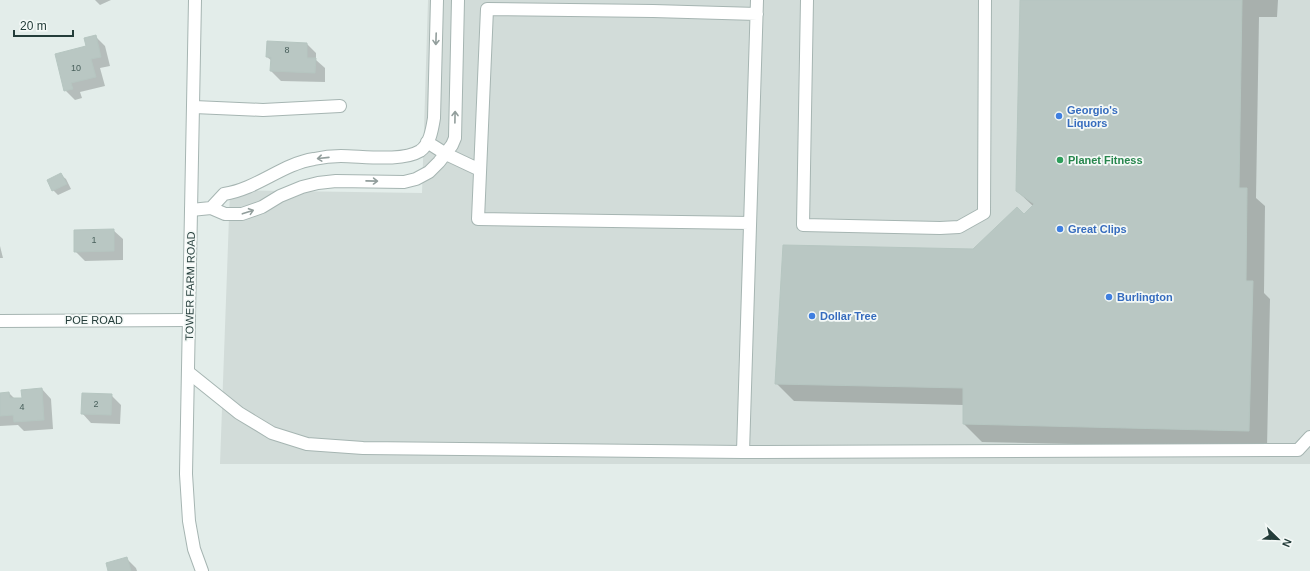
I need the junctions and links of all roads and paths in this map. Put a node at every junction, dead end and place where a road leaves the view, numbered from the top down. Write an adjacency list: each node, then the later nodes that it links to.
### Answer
1 (195, 0): 9 (street, TOWER FARM ROAD)
2 (437, 0): 10 (street, one-way to 10)
3 (458, 0): 11 (street, one-way to 3)
4 (757, 0): 7 (street)
5 (807, 0): 6 (street)
6 (985, 0)
7 (757, 14): 12 (street); 15 (street)
8 (340, 106): 9 (street)
9 (194, 107): 14 (street, TOWER FARM ROAD)
10 (427, 142): 11 (street); 13 (street, one-way to 13)
11 (446, 154): 12 (street); 13 (street, one-way to 11)
12 (480, 170): 15 (street)
13 (211, 208): 14 (street)
14 (191, 210): 16 (street, TOWER FARM ROAD)
15 (750, 223): 20 (street)
16 (189, 320): 17 (street, POE ROAD); 18 (street, TOWER FARM ROAD)
17 (0, 321)
18 (188, 372): 20 (street); 21 (street, TOWER FARM ROAD)
19 (1310, 437): 20 (street)
20 (743, 452)
21 (202, 571)

